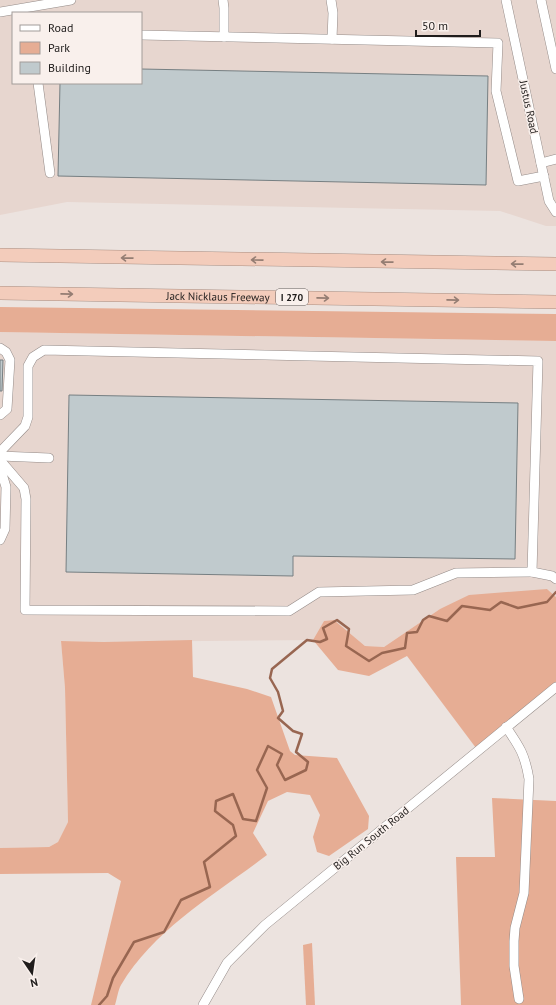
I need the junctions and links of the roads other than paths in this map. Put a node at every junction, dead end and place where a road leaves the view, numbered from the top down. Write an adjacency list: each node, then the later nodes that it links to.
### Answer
1 (71, 0): 6 (street)
2 (223, 0): 10 (street)
3 (331, 0): 11 (street)
4 (508, 0): 12 (street, Justus Road)
5 (541, 0): 14 (street)
6 (44, 2): 7 (street)
7 (28, 10): 8 (street)
8 (0, 12)
9 (142, 35): 10 (street)
10 (224, 37): 11 (street)
11 (332, 39): 13 (street)
12 (515, 39): 13 (street); 17 (street, Justus Road)
13 (498, 43): 19 (street)
14 (556, 69)
15 (38, 84): 18 (street)
16 (556, 159): 17 (street)
17 (541, 163): 19 (street, Justus Road)
18 (50, 173)
19 (544, 176): 20 (street, Justus Road)
20 (556, 212)
21 (0, 255): 22 (highway, one-way to 21)
22 (556, 264)
23 (0, 293): 24 (highway, Jack Nicklaus Freeway / I 270, one-way to 24)
24 (556, 302)
25 (0, 348): 26 (street)
26 (0, 415)
27 (0, 452): 33 (street)
28 (0, 456): 29 (street)
29 (49, 458)
30 (0, 460): 33 (street)
31 (0, 467): 32 (street)
32 (0, 540)
33 (532, 572): 34 (street)
34 (556, 579)
35 (556, 687): 36 (street, Big Run South Road)
36 (506, 727): 37 (street); 38 (street, Big Run South Road)
37 (519, 999)
38 (203, 1005)

